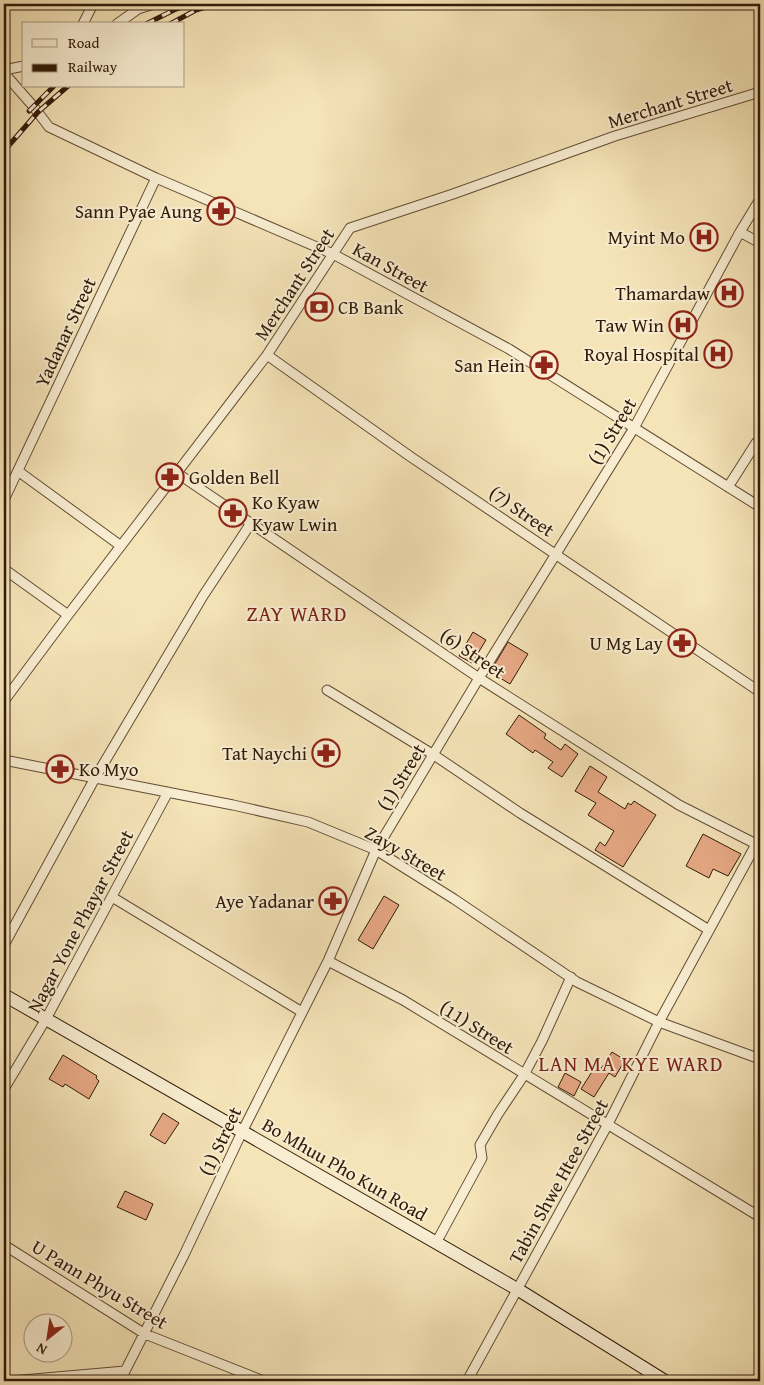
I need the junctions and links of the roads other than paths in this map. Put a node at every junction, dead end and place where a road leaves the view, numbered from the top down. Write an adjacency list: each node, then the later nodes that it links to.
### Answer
1 (93, 4): 3 (street)
2 (154, 4): 4 (street)
3 (84, 22)
4 (120, 22)
5 (22, 67): 6 (street)
6 (4, 72): 8 (street, Kan Street)
7 (760, 92): 12 (street, Merchant Street)
8 (156, 178): 12 (street, Kan Street); 16 (street, Yadanar Street)
9 (760, 199): 10 (street)
10 (740, 232): 11 (street); 14 (street, (1) Street)
11 (760, 243)
12 (333, 254): 13 (street, Merchant Street); 14 (street, Kan Street)
13 (267, 355): 17 (street, Merchant Street); 23 (street, (7) Street)
14 (634, 428): 18 (street, Kan Street); 23 (street, (1) Street)
15 (760, 441): 18 (street)
16 (18, 470): 19 (street, Yadanar Street); 22 (street)
17 (177, 473): 21 (street, (6) Street); 22 (street, Merchant Street)
18 (728, 487): 20 (street, Kan Street)
19 (4, 500)
20 (760, 507)
21 (251, 523): 26 (street, (6) Street); 32 (street)
22 (121, 546): 25 (street, Merchant Street)
23 (556, 553): 26 (street, (1) Street); 28 (street, (7) Street)
24 (4, 569): 25 (street)
25 (68, 615): 29 (street, Merchant Street)
26 (479, 678): 30 (street, (1) Street); 34 (street, (6) Street)
27 (327, 690): 30 (street)
28 (760, 692)
29 (4, 701)
30 (434, 755): 35 (street, (1) Street); 37 (street)
31 (4, 760): 32 (street, Zayy Street)
32 (95, 778): 33 (street, Zayy Street); 38 (street)
33 (168, 792): 35 (street, Zayy Street); 36 (street, Nagar Yone Phayar Street)
34 (759, 843): 37 (street, Tabin Shwe Htee Street)
35 (376, 850): 39 (street, (1) Street); 40 (street, Zayy Street)
36 (112, 897): 42 (street); 43 (street, Nagar Yone Phayar Street)
37 (709, 930): 44 (street, Tabin Shwe Htee Street)
38 (4, 945)
39 (328, 961): 42 (street, (1) Street); 46 (street, (11) Street)
40 (571, 978): 44 (street, Zayy Street); 46 (street)
41 (4, 995): 43 (street, Bo Mhuu Pho Kun Road)
42 (302, 1012): 49 (street, (1) Street)
43 (46, 1019): 47 (street, Nagar Yone Phayar Street); 49 (street, Bo Mhuu Pho Kun Road)
44 (659, 1022): 45 (street, Zayy Street); 48 (street, Tabin Shwe Htee Street)
45 (760, 1058)
46 (524, 1075): 48 (street, (11) Street); 51 (street)
47 (4, 1090)
48 (608, 1124): 50 (street, (11) Street); 53 (street, Tabin Shwe Htee Street)
49 (242, 1132): 51 (street, Bo Mhuu Pho Kun Road); 54 (street, (1) Street)
50 (760, 1217)
51 (436, 1243): 53 (street, Bo Mhuu Pho Kun Road)
52 (4, 1245): 54 (street, U Pann Phyu Street)
53 (517, 1290): 59 (street, Tabin Shwe Htee Street); 60 (street, Bo Mhuu Pho Kun Road)
54 (145, 1334): 55 (street, (1) Street); 58 (street, U Pann Phyu Street)
55 (126, 1371): 56 (street); 57 (street, (1) Street)
56 (11, 1381)
57 (120, 1381)
58 (264, 1381)
59 (467, 1381)
60 (665, 1381)

